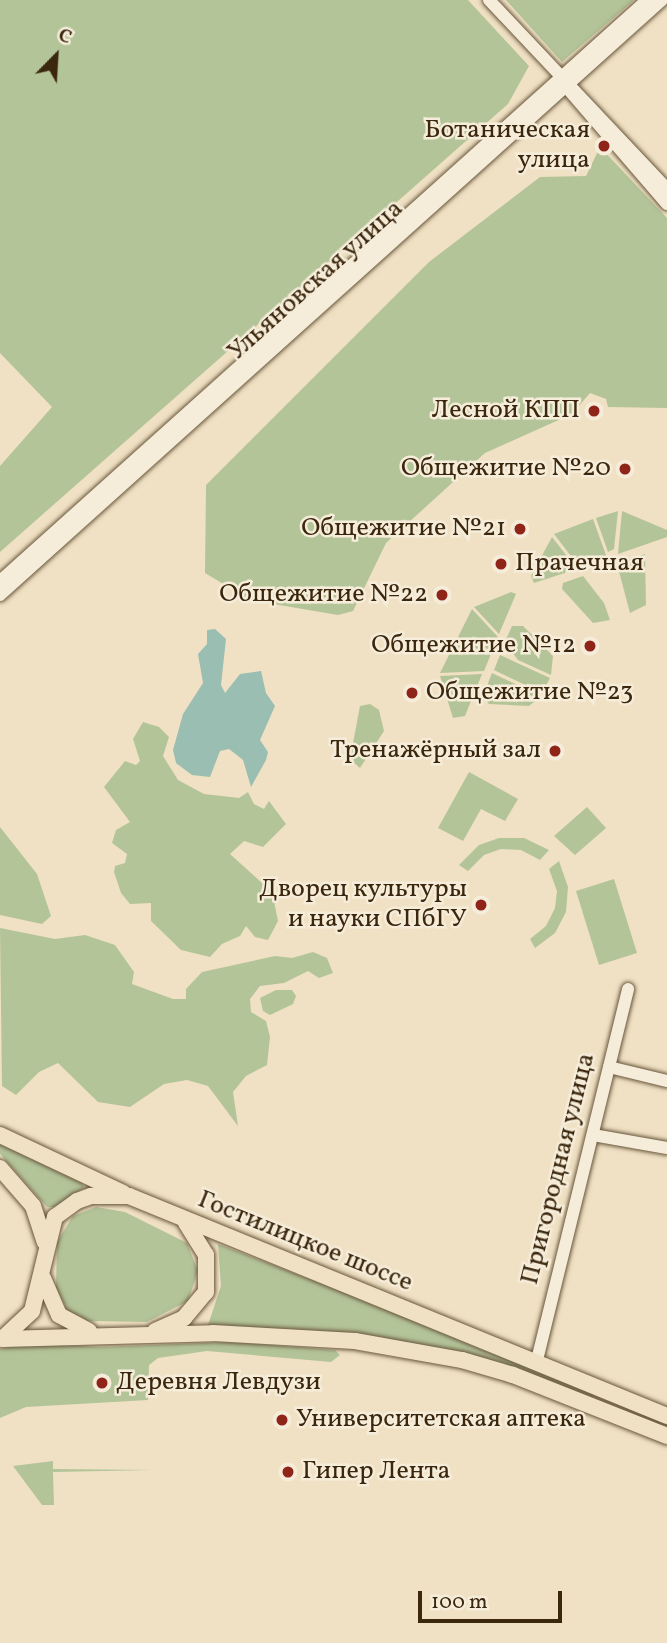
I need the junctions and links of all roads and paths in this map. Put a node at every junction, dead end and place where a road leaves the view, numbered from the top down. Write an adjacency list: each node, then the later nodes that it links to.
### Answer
1 (489, 0): 4 (street)
2 (647, 0): 4 (street, Ульяновская улица)
3 (662, 0): 4 (street, Ульяновская улица)
4 (565, 83): 5 (street); 6 (street); 7 (street, Ульяновская улица); 8 (street, Ульяновская улица)
5 (667, 189)
6 (667, 204)
7 (0, 581)
8 (0, 595)
9 (628, 989): 10 (street, Пригородная улица)
10 (609, 1067): 11 (street); 13 (street, Пригородная улица)
11 (667, 1081)
12 (0, 1135): 16 (main road)
13 (593, 1135): 14 (street); 23 (street, Пригородная улица)
14 (667, 1149)
15 (0, 1168): 18 (main road)
16 (129, 1196): 17 (main road, Гостилицкое шоссе); 18 (main road, Гостилицкое шоссе)
17 (185, 1221): 21 (main road); 23 (main road, Гостилицкое шоссе)
18 (46, 1245): 19 (main road, Гостилицкое шоссе)
19 (43, 1278): 20 (main road); 22 (main road, Гостилицкое шоссе)
20 (101, 1334): 21 (main road, Гостилицкое шоссе); 22 (main road, Гостилицкое шоссе)
21 (149, 1334): 25 (main road, Гостилицкое шоссе)
22 (1, 1339)
23 (537, 1360): 24 (main road, Гостилицкое шоссе)
24 (667, 1416)
25 (667, 1436)

